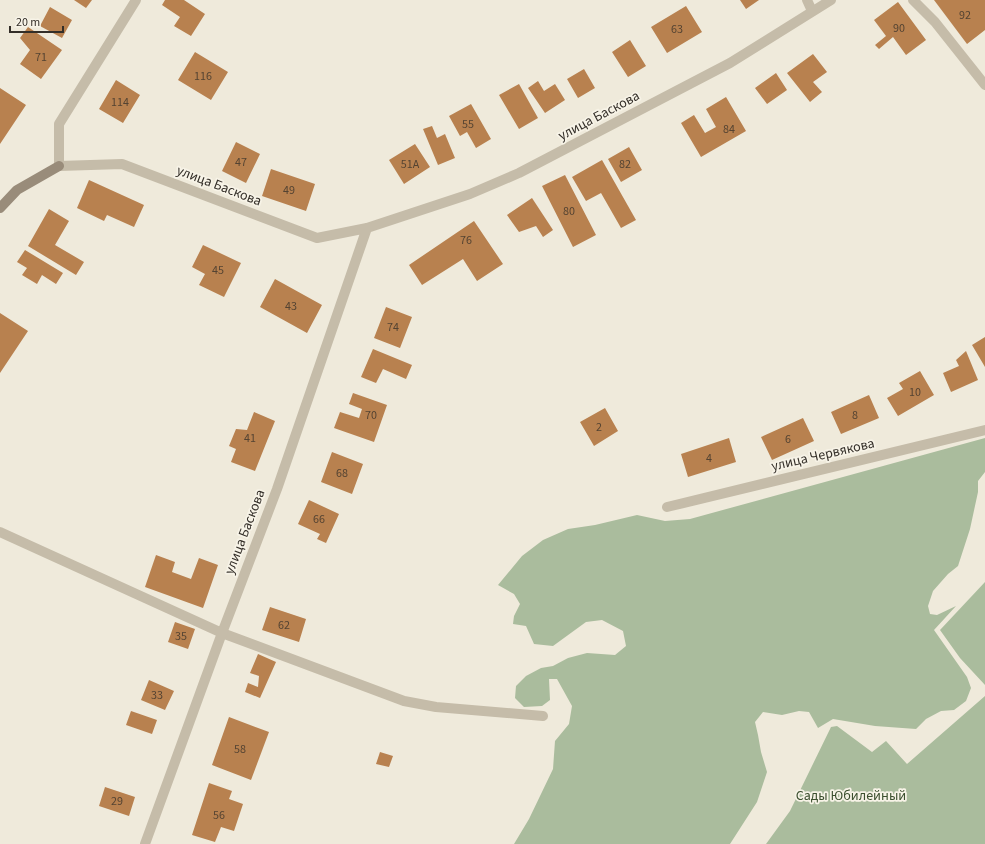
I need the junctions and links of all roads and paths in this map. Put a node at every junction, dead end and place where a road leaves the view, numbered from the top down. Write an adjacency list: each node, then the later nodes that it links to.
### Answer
1 (136, 0): 7 (street)
2 (807, 0): 5 (street)
3 (831, 0): 5 (street, улица Баскова)
4 (913, 0): 6 (street)
5 (812, 11): 9 (street, улица Баскова)
6 (985, 85)
7 (59, 166): 8 (street); 9 (street, улица Баскова)
8 (0, 208)
9 (367, 228): 13 (street, улица Баскова)
10 (985, 430): 11 (street, улица Червякова)
11 (667, 507)
12 (0, 532): 13 (street)
13 (222, 632): 14 (street); 15 (street, улица Баскова)
14 (543, 716)
15 (145, 844)

